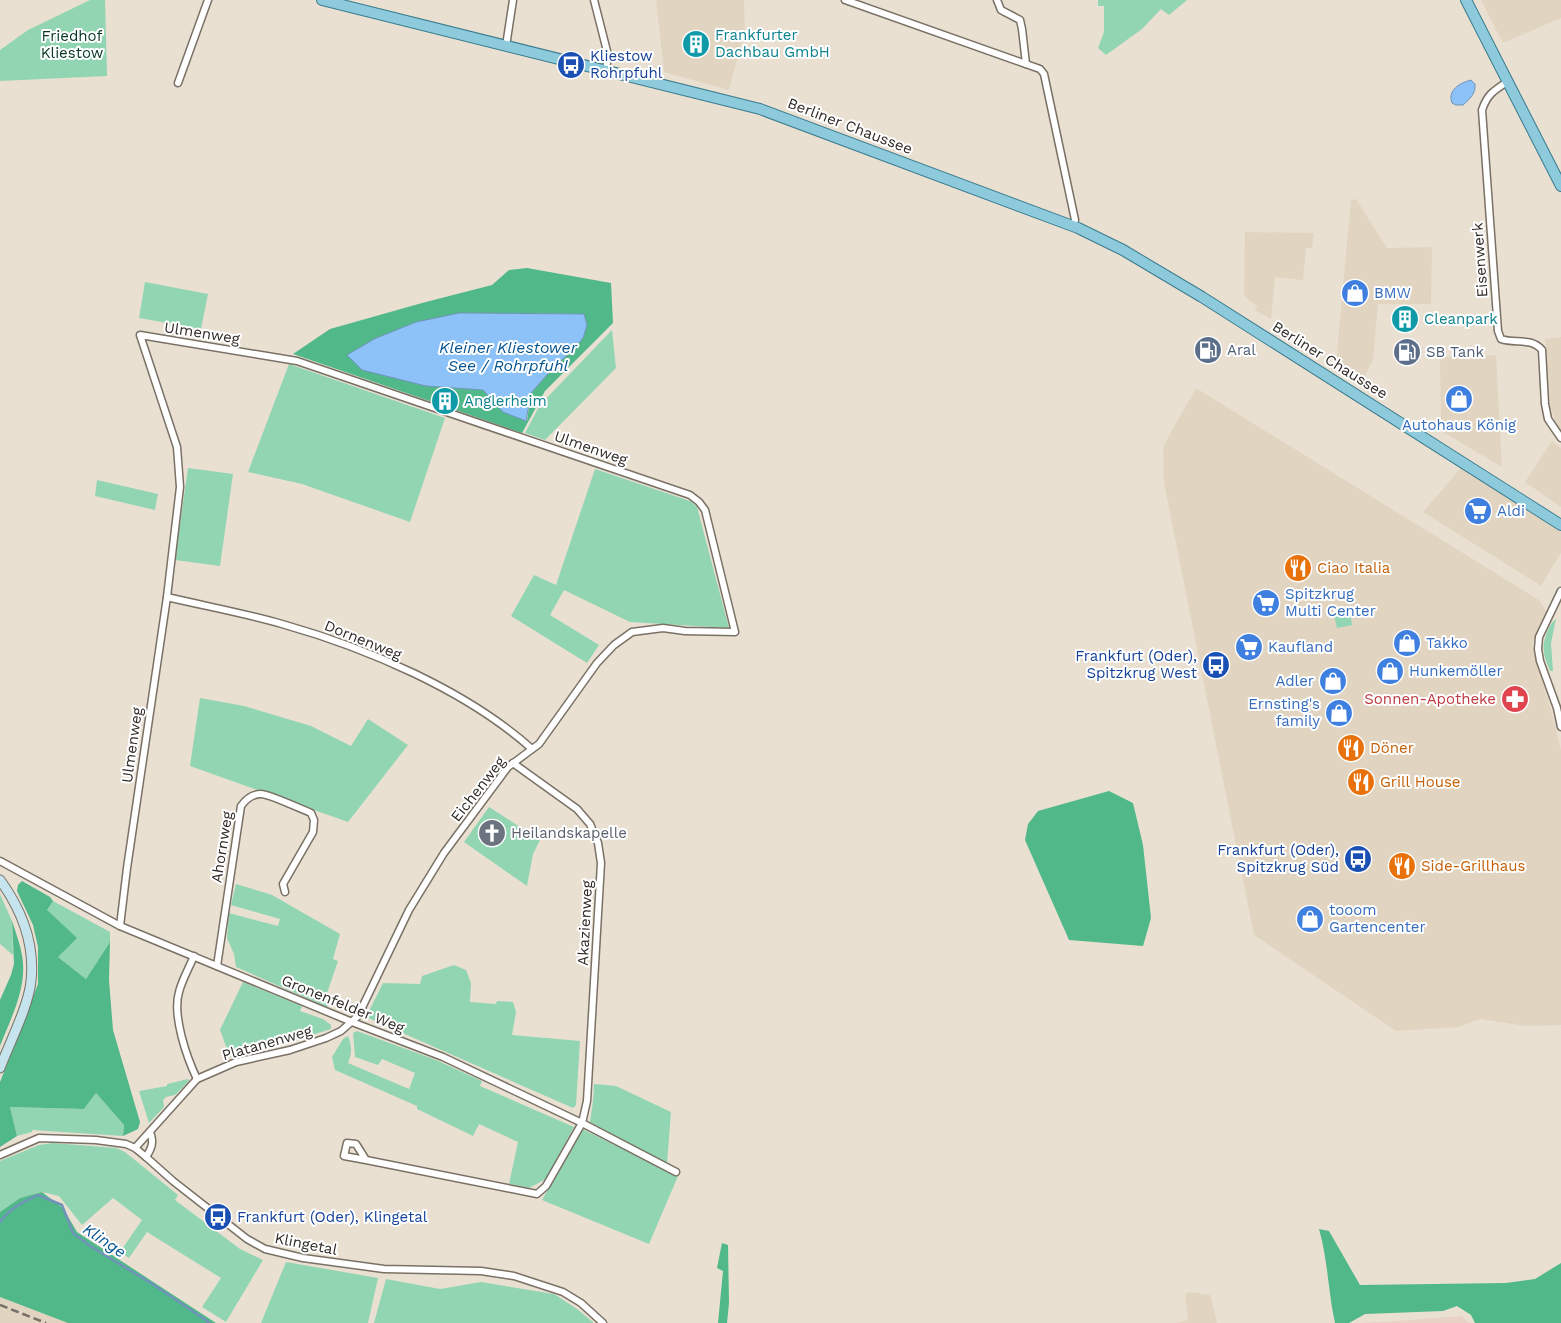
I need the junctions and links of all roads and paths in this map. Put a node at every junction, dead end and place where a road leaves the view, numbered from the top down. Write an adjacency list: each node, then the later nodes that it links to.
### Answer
1 (208, 0): 12 (street)
2 (322, 0): 8 (main road, Berliner Chaussee)
3 (513, 0): 8 (street)
4 (594, 0): 10 (street)
5 (845, 0): 9 (street)
6 (997, 0): 9 (street)
7 (1466, 0): 11 (main road)
8 (506, 46): 10 (main road, Berliner Chaussee)
9 (1026, 64): 14 (street)
10 (606, 70): 14 (main road, Berliner Chaussee)
11 (1507, 82): 13 (main road); 15 (street, Eisenwerk)
12 (178, 83)
13 (1561, 186)
14 (1075, 225): 16 (main road, Berliner Chaussee); 17 (main road, Berliner Chaussee)
15 (1561, 438)
16 (1561, 517)
17 (1561, 525)
18 (1561, 591): 21 (street)
19 (167, 597): 20 (street, Ulmenweg); 22 (street, Dornenweg); 27 (street, Ulmenweg)
20 (735, 632): 22 (street, Eichenweg)
21 (1561, 727)
22 (532, 749): 23 (street, Eichenweg)
23 (513, 763): 30 (street, Eichenweg); 33 (street, Akazienweg)
24 (0, 861): 27 (street, Gronenfelder Weg)
25 (0, 880): 31 (main road)
26 (285, 892): 29 (street, Ahornweg)
27 (120, 926): 28 (street, Gronenfelder Weg)
28 (194, 956): 29 (street, Gronenfelder Weg); 32 (street)
29 (217, 966): 30 (street, Gronenfelder Weg)
30 (352, 1022): 32 (street, Platanenweg); 33 (street, Gronenfelder Weg)
31 (0, 1068)
32 (197, 1079): 34 (street, Platanenweg)
33 (582, 1123): 38 (street); 39 (street, Gronenfelder Weg)
34 (150, 1132): 35 (street, Platanenweg); 37 (street)
35 (135, 1148): 36 (street, Klingetal); 37 (street, Klingetal)
36 (0, 1155)
37 (146, 1157): 40 (street, Klingetal)
38 (366, 1160)
39 (676, 1172)
40 (603, 1323)

